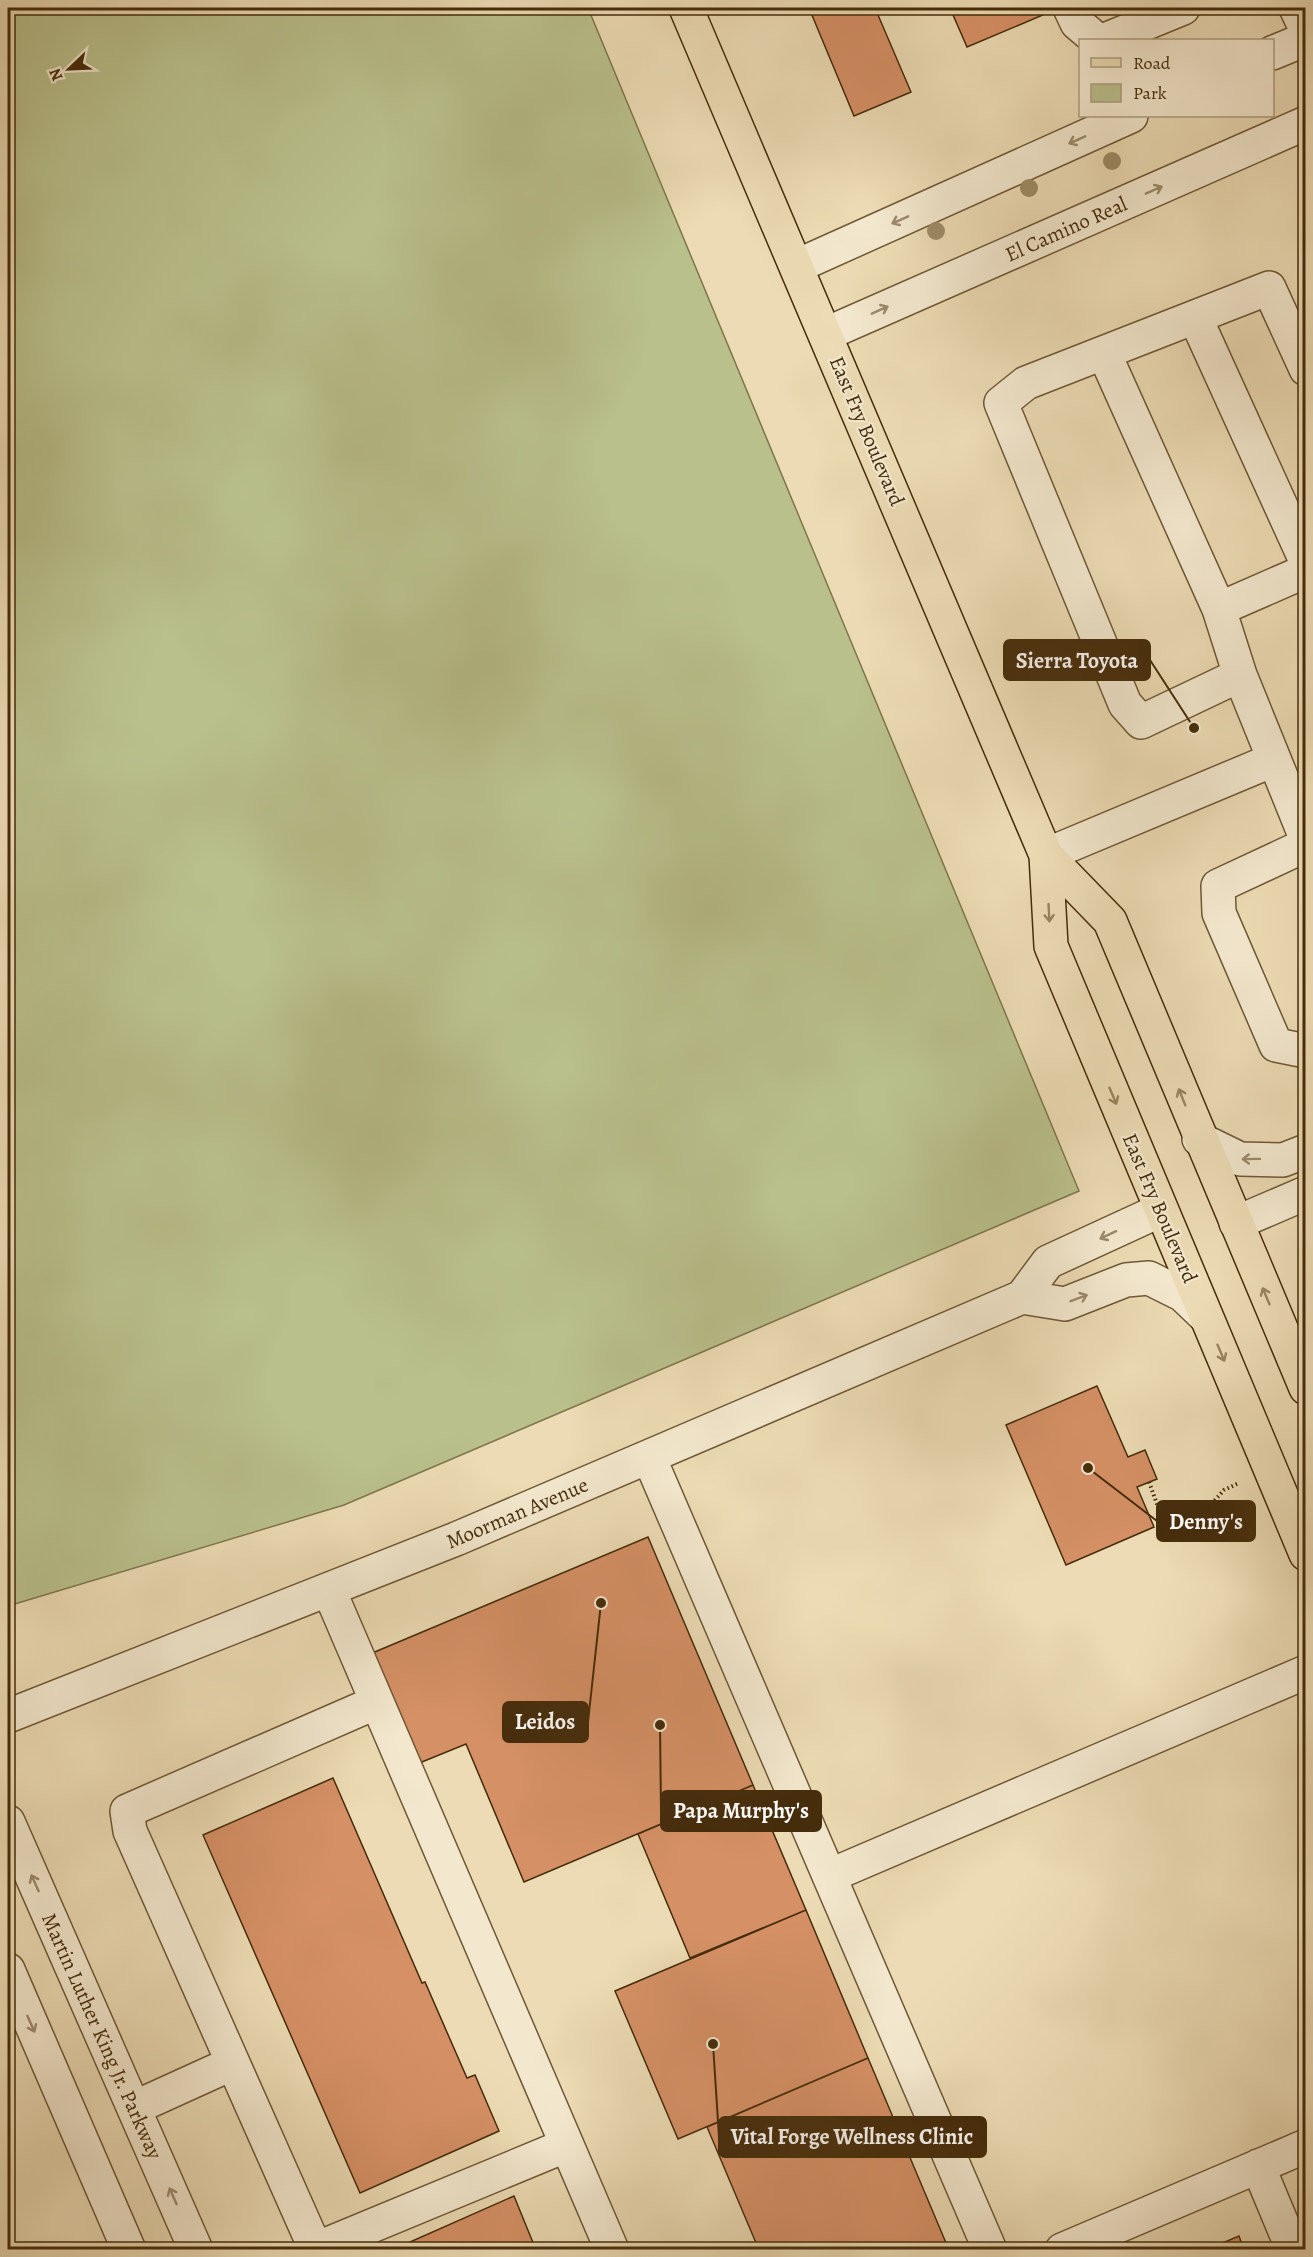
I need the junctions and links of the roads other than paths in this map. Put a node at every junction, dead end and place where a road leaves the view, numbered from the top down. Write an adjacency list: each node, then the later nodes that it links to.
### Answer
1 (686, 8): 12 (main road, East Fry Boulevard)
2 (1070, 8): 6 (street)
3 (1183, 8): 7 (street)
4 (1296, 8): 5 (street)
5 (1305, 29)
6 (1096, 39)
7 (1107, 39)
8 (1305, 39): 9 (street)
9 (1274, 52)
10 (1129, 117): 12 (street, one-way to 12)
11 (1305, 123): 14 (street, El Camino Real, one-way to 11)
12 (797, 266): 14 (main road, East Fry Boulevard)
13 (1195, 317): 15 (street); 16 (street); 17 (street)
14 (826, 334): 24 (main road, East Fry Boulevard)
15 (1104, 352): 19 (street); 20 (street)
16 (1305, 369)
17 (1305, 561)
18 (1305, 570): 19 (street)
19 (1219, 609): 20 (street)
20 (1240, 675): 21 (street)
21 (1274, 760): 22 (street); 24 (street)
22 (1305, 838)
23 (1305, 845): 25 (street)
24 (1046, 855): 26 (main road, East Fry Boulevard, one-way to 24); 29 (main road, East Fry Boulevard, one-way to 29)
25 (1305, 1051)
26 (1199, 1139): 27 (street, one-way to 26); 30 (main road, East Fry Boulevard)
27 (1305, 1151)
28 (1305, 1193): 30 (street)
29 (1161, 1210): 31 (street, one-way to 31); 32 (main road, East Fry Boulevard)
30 (1236, 1223): 33 (main road, East Fry Boulevard, one-way to 30)
31 (1022, 1297): 32 (street, one-way to 32); 34 (street, Moorman Avenue)
32 (1205, 1316): 35 (main road, East Fry Boulevard, one-way to 35)
33 (1305, 1388)
34 (649, 1457): 36 (street, Moorman Avenue); 41 (street)
35 (1305, 1554)
36 (329, 1590): 38 (street); 39 (street, Moorman Avenue)
37 (1305, 1672): 41 (street)
38 (377, 1702): 43 (street); 45 (street)
39 (8, 1716)
40 (8, 1822): 44 (street, Martin Luther King Jr. Parkway, one-way to 40)
41 (829, 1876): 52 (street)
42 (8, 1970): 49 (street, one-way to 49)
43 (233, 2063): 44 (street); 48 (street)
44 (134, 2108): 50 (street, Martin Luther King Jr. Parkway, one-way to 44)
45 (567, 2145): 48 (street); 51 (street)
46 (1305, 2146): 47 (street)
47 (1258, 2166): 53 (street); 54 (street)
48 (316, 2249)
49 (129, 2250)
50 (196, 2250)
51 (612, 2250)
52 (990, 2250)
53 (1062, 2250)
54 (1293, 2250)

